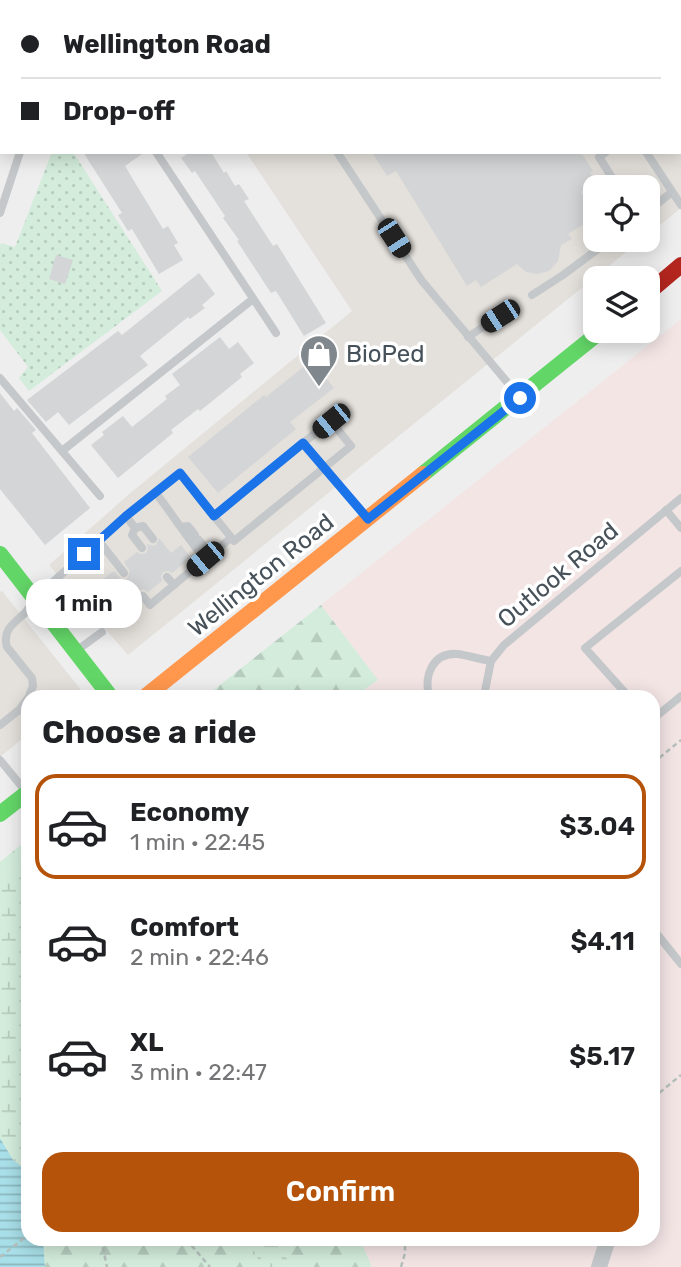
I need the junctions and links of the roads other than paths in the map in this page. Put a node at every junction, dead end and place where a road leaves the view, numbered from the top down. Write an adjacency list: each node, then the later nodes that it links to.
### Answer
1 (19, 154): 10 (lane)
2 (157, 154): 15 (lane)
3 (338, 154): 18 (lane)
4 (603, 154): 6 (lane)
5 (647, 154): 7 (lane)
6 (610, 175)
7 (672, 192): 8 (lane); 9 (lane)
8 (660, 202)
9 (681, 205)
10 (0, 213)
11 (594, 252): 14 (lane)
12 (681, 265): 13 (main road)
13 (660, 283)
14 (532, 295)
15 (253, 299): 17 (lane); 23 (lane)
16 (515, 306): 18 (lane)
17 (276, 333)
18 (468, 337): 21 (lane)
19 (586, 343): 21 (main road, Wellington Road)
20 (0, 377): 23 (lane)
21 (520, 398): 31 (main road, Wellington Road)
22 (303, 443): 24 (lane); 24 (lane); 30 (lane)
23 (62, 451): 26 (lane)
24 (324, 468): 31 (lane); 35 (lane)
25 (155, 492): 29 (lane); 30 (lane); 32 (lane)
26 (100, 496)
27 (681, 498): 28 (lane, Outlook Road)
28 (666, 510): 34 (lane); 51 (lane, Outlook Road)
29 (126, 516): 33 (lane); 37 (lane)
30 (214, 516): 35 (lane)
31 (368, 519): 54 (main road, Wellington Road)
32 (182, 527): 40 (lane); 40 (lane)
33 (135, 528): 36 (lane); 38 (lane)
34 (681, 528)
35 (231, 538): 40 (lane)
36 (153, 539)
37 (99, 541): 43 (lane); 48 (lane)
38 (142, 548)
39 (0, 554): 48 (main road)
40 (208, 557): 45 (lane)
41 (178, 568): 45 (lane)
42 (681, 570): 57 (lane)
43 (124, 573)
44 (167, 577): 46 (lane)
45 (185, 577): 46 (lane)
46 (174, 585): 47 (lane)
47 (143, 596)
48 (35, 598): 50 (main road); 52 (lane)
49 (102, 632): 50 (lane)
50 (76, 651): 53 (main road)
51 (491, 661): 55 (lane); 56 (lane, Outlook Road)
52 (31, 690)
53 (105, 690)
54 (154, 690)
55 (427, 690)
56 (485, 690)
57 (623, 690)
58 (681, 696): 60 (lane)
59 (21, 707): 61 (lane)
60 (660, 713)
61 (0, 725)
62 (0, 760): 63 (lane)
63 (21, 785)
64 (21, 797): 65 (main road)
65 (0, 814)
66 (660, 938): 67 (lane)
67 (681, 964)
68 (606, 1246): 69 (street)
69 (599, 1267)

